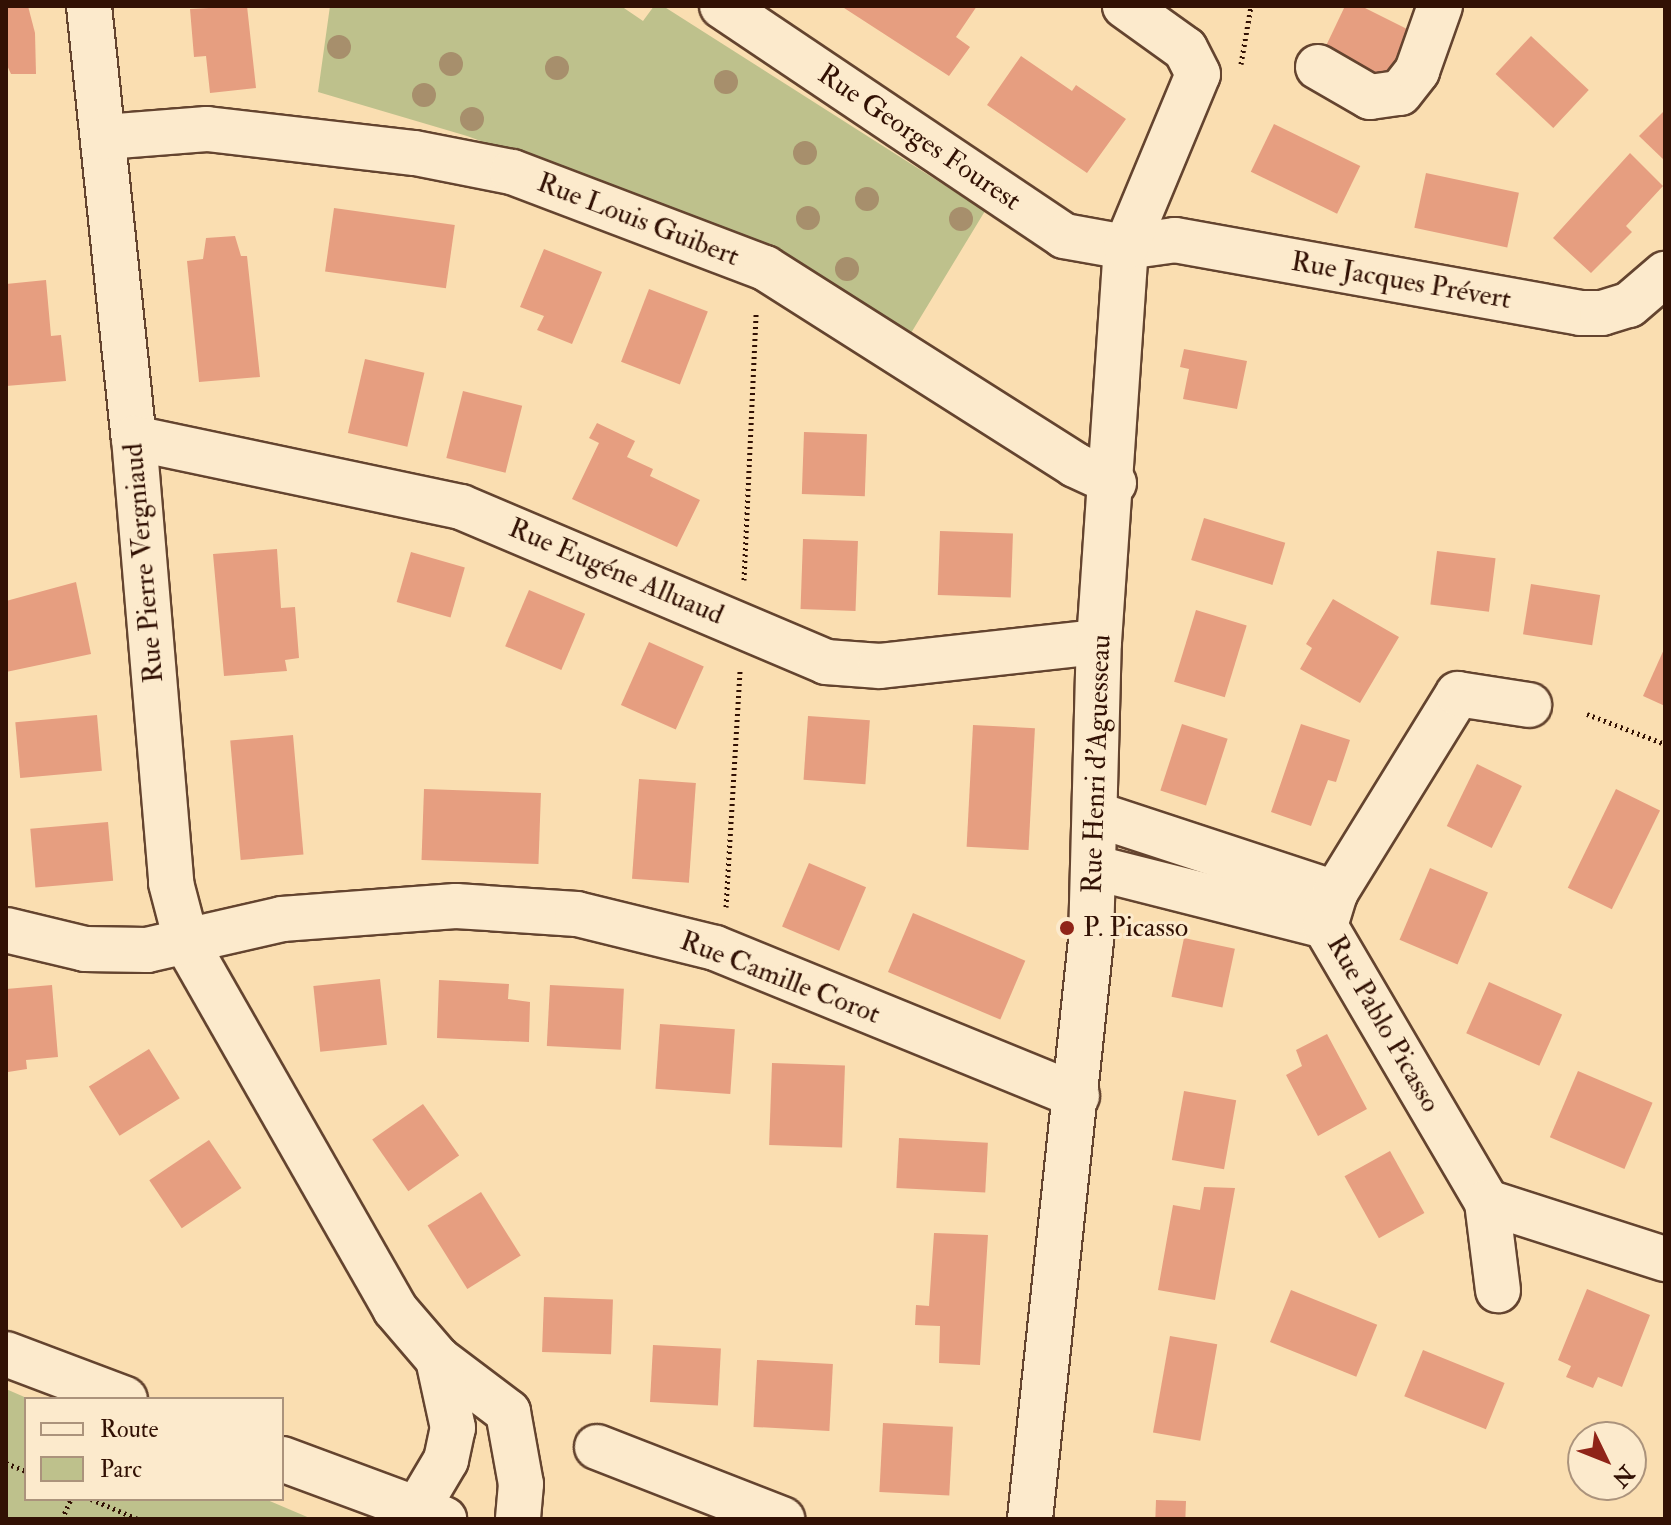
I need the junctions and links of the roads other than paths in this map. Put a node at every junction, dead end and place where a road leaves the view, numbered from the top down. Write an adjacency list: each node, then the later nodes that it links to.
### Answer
1 (89, 6): 6 (street, Rue Pierre Vergniaud)
2 (722, 6): 7 (street, Rue Georges Fourest)
3 (1125, 6): 7 (street, Rue Henri d'Aguesseau)
4 (1440, 6): 5 (street)
5 (1318, 67)
6 (105, 137): 9 (street, Rue Pierre Vergniaud); 10 (street, Rue Louis Guibert)
7 (1126, 247): 8 (street, Rue Jacques Prévert); 10 (street, Rue Henri d'Aguesseau)
8 (1665, 274)
9 (134, 438): 11 (street, Rue Eugéne Alluaud); 17 (street, Rue Pierre Vergniaud)
10 (1114, 483): 11 (street, Rue Henri d'Aguesseau)
11 (1099, 642): 13 (street, Rue Henri d'Aguesseau)
12 (1529, 705): 15 (street)
13 (1098, 815): 14 (street, Rue Henri d'Aguesseau); 15 (street, Rue Pablo Picasso)
14 (1096, 868): 15 (street, Rue Pablo Picasso); 18 (street, Rue Henri d'Aguesseau)
15 (1330, 909): 19 (street, Rue Pablo Picasso)
16 (6, 930): 17 (street, Rue Camille Corot)
17 (187, 944): 18 (street, Rue Camille Corot); 23 (street, Rue Pierre Vergniaud)
18 (1077, 1096): 30 (street, Rue Henri d'Aguesseau)
19 (1487, 1202): 20 (street); 21 (street, Rue Pablo Picasso)
20 (1665, 1259)
21 (1498, 1290)
22 (6, 1354): 24 (street)
23 (438, 1359): 27 (street); 28 (street)
24 (120, 1397)
25 (597, 1447): 29 (street)
26 (284, 1460): 27 (street)
27 (430, 1514)
28 (518, 1519)
29 (782, 1519)
30 (1030, 1519)

